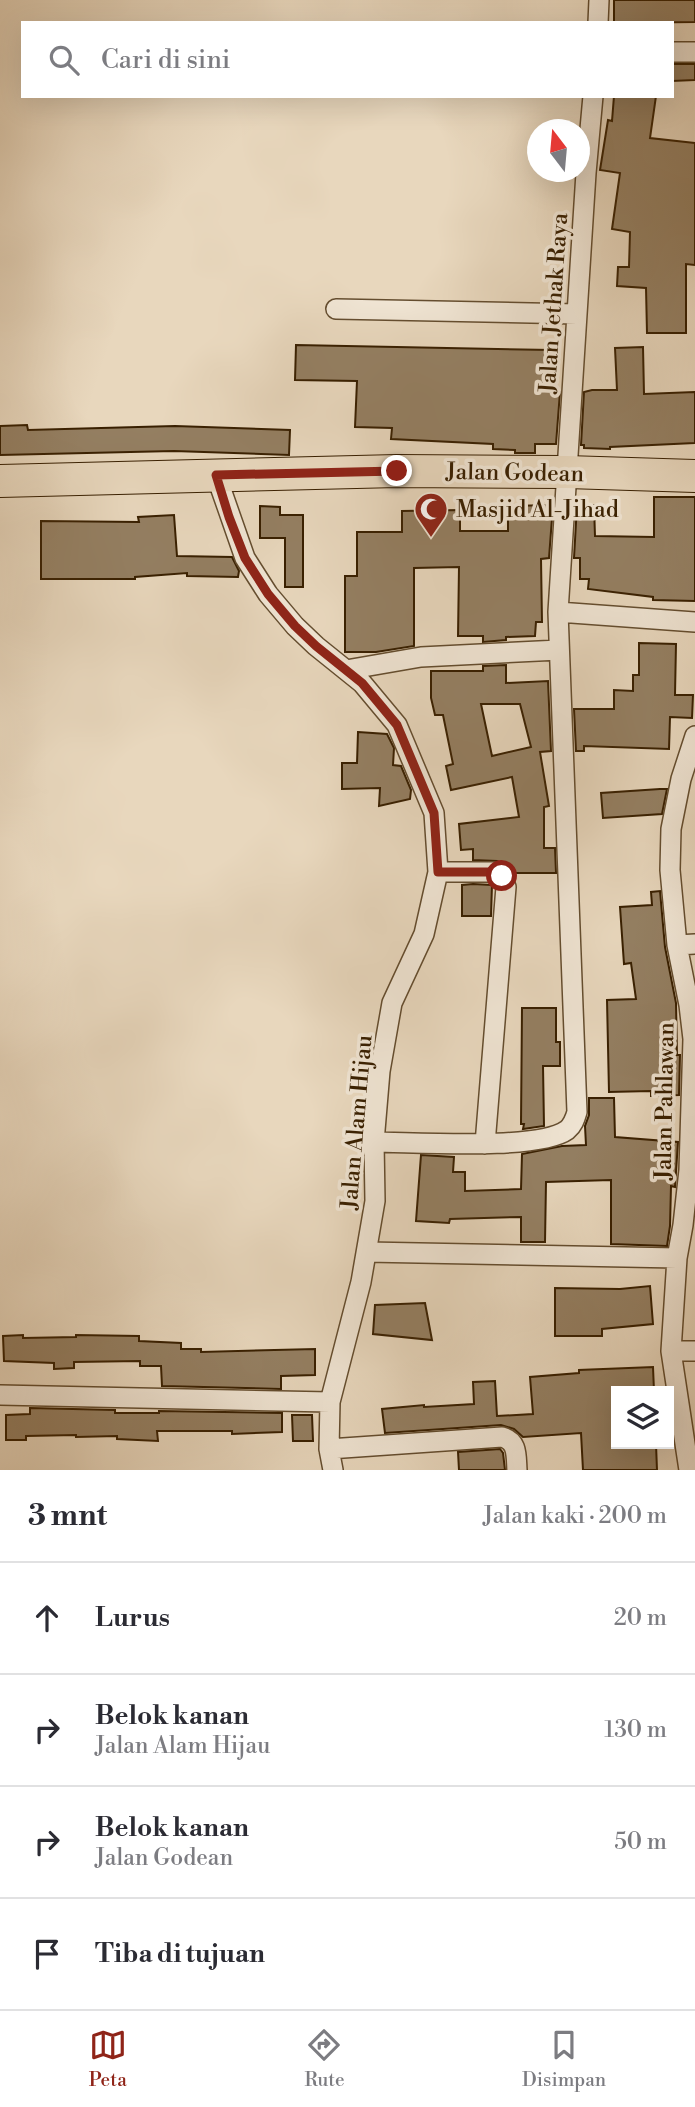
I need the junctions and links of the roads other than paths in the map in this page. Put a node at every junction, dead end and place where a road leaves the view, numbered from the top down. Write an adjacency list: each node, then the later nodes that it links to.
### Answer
1 (599, 0): 2 (street)
2 (598, 21)
3 (674, 52): 4 (street)
4 (695, 52)
5 (593, 98): 7 (street, Jalan Jethak Raya)
6 (336, 309): 7 (street)
7 (577, 314): 8 (street, Jalan Jethak Raya)
8 (567, 472): 9 (main road, Jalan Godean); 10 (main road, Jalan Godean); 12 (street, Jalan Jethak Raya)
9 (216, 475): 11 (main road, Jalan Godean); 15 (street, Jalan Alam Hijau)
10 (695, 475)
11 (0, 481)
12 (558, 612): 13 (street); 14 (street, Jalan Jethak Raya)
13 (695, 622)
14 (559, 650): 15 (street); 22 (street, Jalan Jethak Raya)
15 (346, 670): 18 (street, Jalan Alam Hijau)
16 (695, 736): 17 (street, Jalan Pahlawan)
17 (688, 780): 19 (street, Jalan Pahlawan)
18 (438, 872): 21 (street, Jalan Alam Hijau); 22 (street)
19 (686, 944): 20 (street, Jalan Pahlawan)
20 (693, 1089): 24 (street, Jalan Pahlawan)
21 (374, 1142): 22 (street, Jalan Jethak Raya); 23 (street, Jalan Alam Hijau)
22 (485, 1144)
23 (367, 1252): 24 (street); 28 (street, Jalan Alam Hijau)
24 (677, 1258): 25 (street, Jalan Pahlawan)
25 (671, 1351): 26 (street); 32 (street, Jalan Pahlawan)
26 (695, 1351)
27 (0, 1395): 28 (street)
28 (330, 1402): 29 (street, Jalan Alam Hijau)
29 (329, 1449): 30 (street, Jalan Alam Hijau); 31 (street)
30 (333, 1470)
31 (517, 1470)
32 (689, 1470)

